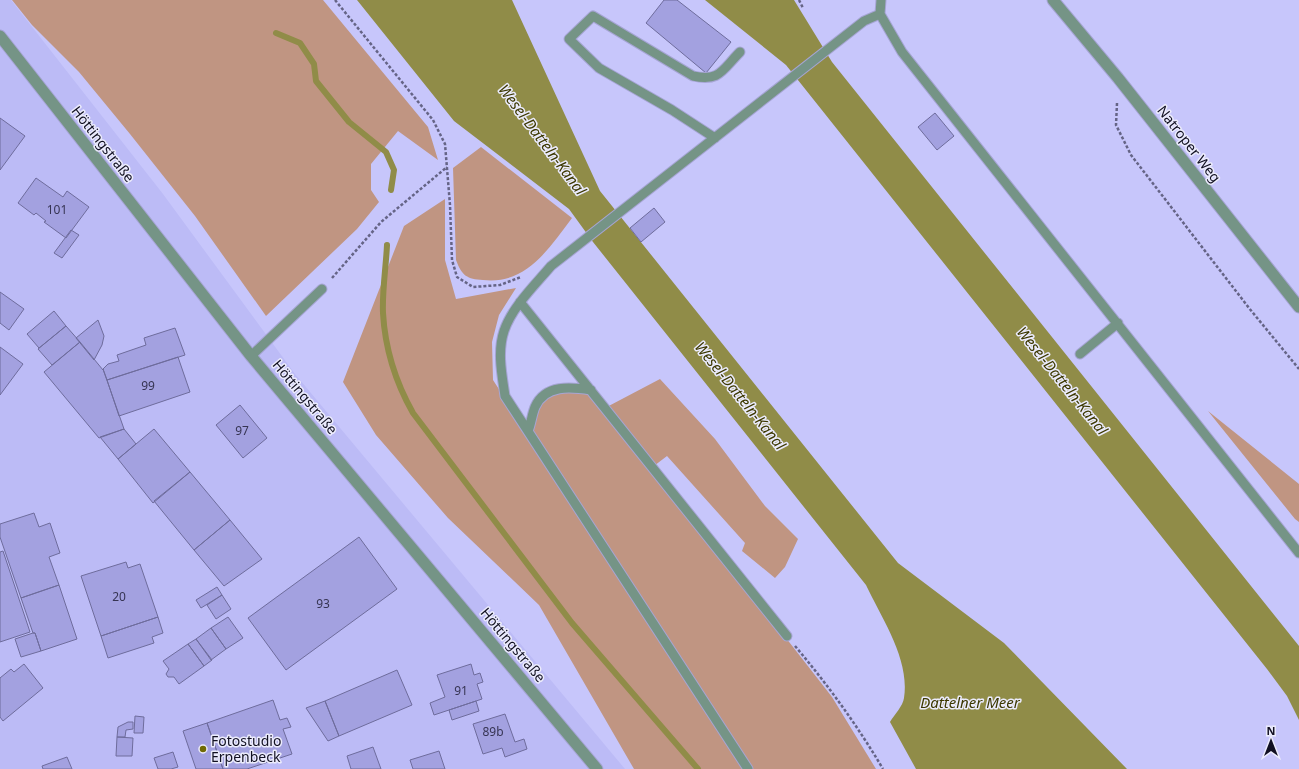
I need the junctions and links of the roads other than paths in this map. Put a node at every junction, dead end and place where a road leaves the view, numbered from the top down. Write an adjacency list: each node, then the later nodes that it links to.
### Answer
1 (881, 0): 3 (lane)
2 (1053, 0): 9 (street, Natroper Weg)
3 (880, 14): 6 (lane); 10 (lane)
4 (0, 36): 12 (street, Höttingstraße)
5 (740, 52): 6 (lane)
6 (715, 138): 8 (lane)
7 (322, 289): 12 (lane)
8 (520, 302): 13 (lane); 14 (lane)
9 (1299, 307)
10 (1118, 323): 11 (lane); 15 (lane)
11 (1080, 354)
12 (251, 356): 17 (street, Höttingstraße)
13 (591, 390): 14 (lane); 16 (lane)
14 (528, 432): 18 (lane)
15 (1299, 553)
16 (787, 636)
17 (597, 769)
18 (748, 769)

